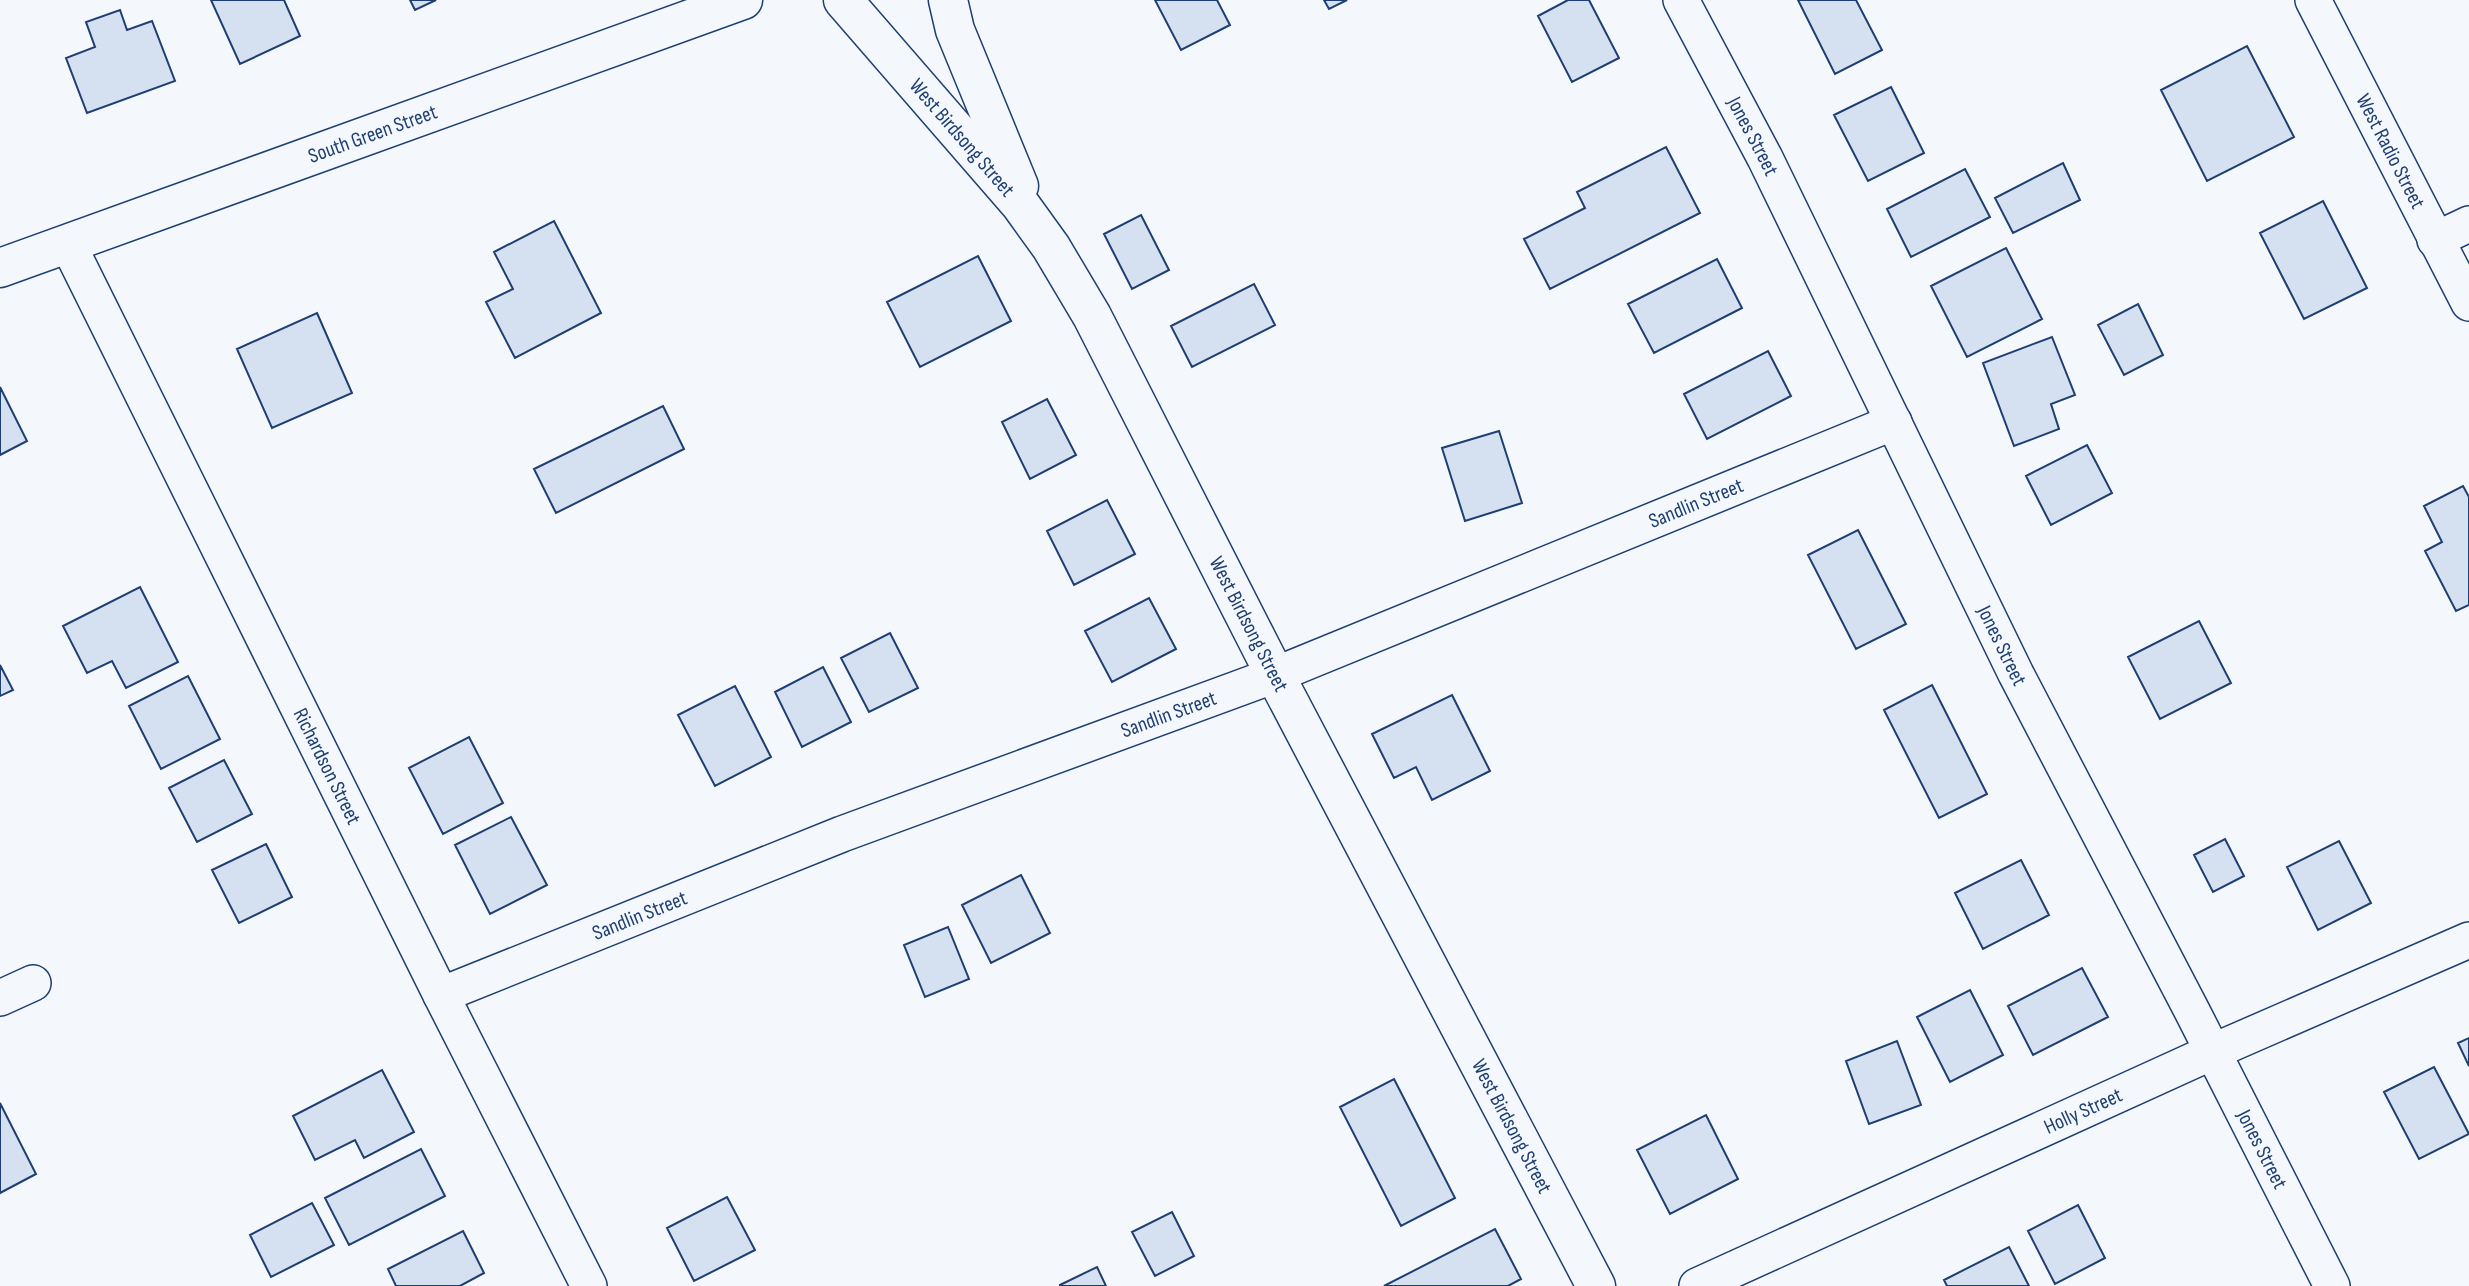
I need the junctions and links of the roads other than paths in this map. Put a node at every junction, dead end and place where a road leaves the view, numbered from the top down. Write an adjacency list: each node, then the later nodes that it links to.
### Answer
1 (743, 0): 9 (street, South Green Street)
2 (843, 0): 7 (street, West Birdsong Street)
3 (947, 0): 7 (street)
4 (1681, 0): 12 (street, Jones Street)
5 (2313, 0): 8 (street, West Radio Street)
6 (2469, 224): 8 (street)
7 (1036, 226): 13 (street, West Birdsong Street)
8 (2435, 240): 11 (street, West Radio Street)
9 (68, 244): 10 (street, South Green Street); 16 (street, Richardson Street)
10 (0, 268)
11 (2469, 303)
12 (1894, 422): 13 (street, Sandlin Street); 18 (street, Jones Street)
13 (1275, 676): 16 (street, Sandlin Street); 20 (street, West Birdsong Street)
14 (2469, 940): 18 (street, Holly Street)
15 (33, 983): 17 (street)
16 (440, 995): 19 (street, Richardson Street)
17 (0, 998)
18 (2212, 1052): 21 (street, Holly Street); 22 (street, Jones Street)
19 (589, 1286)
20 (1596, 1286)
21 (1697, 1286)
22 (2332, 1286)

